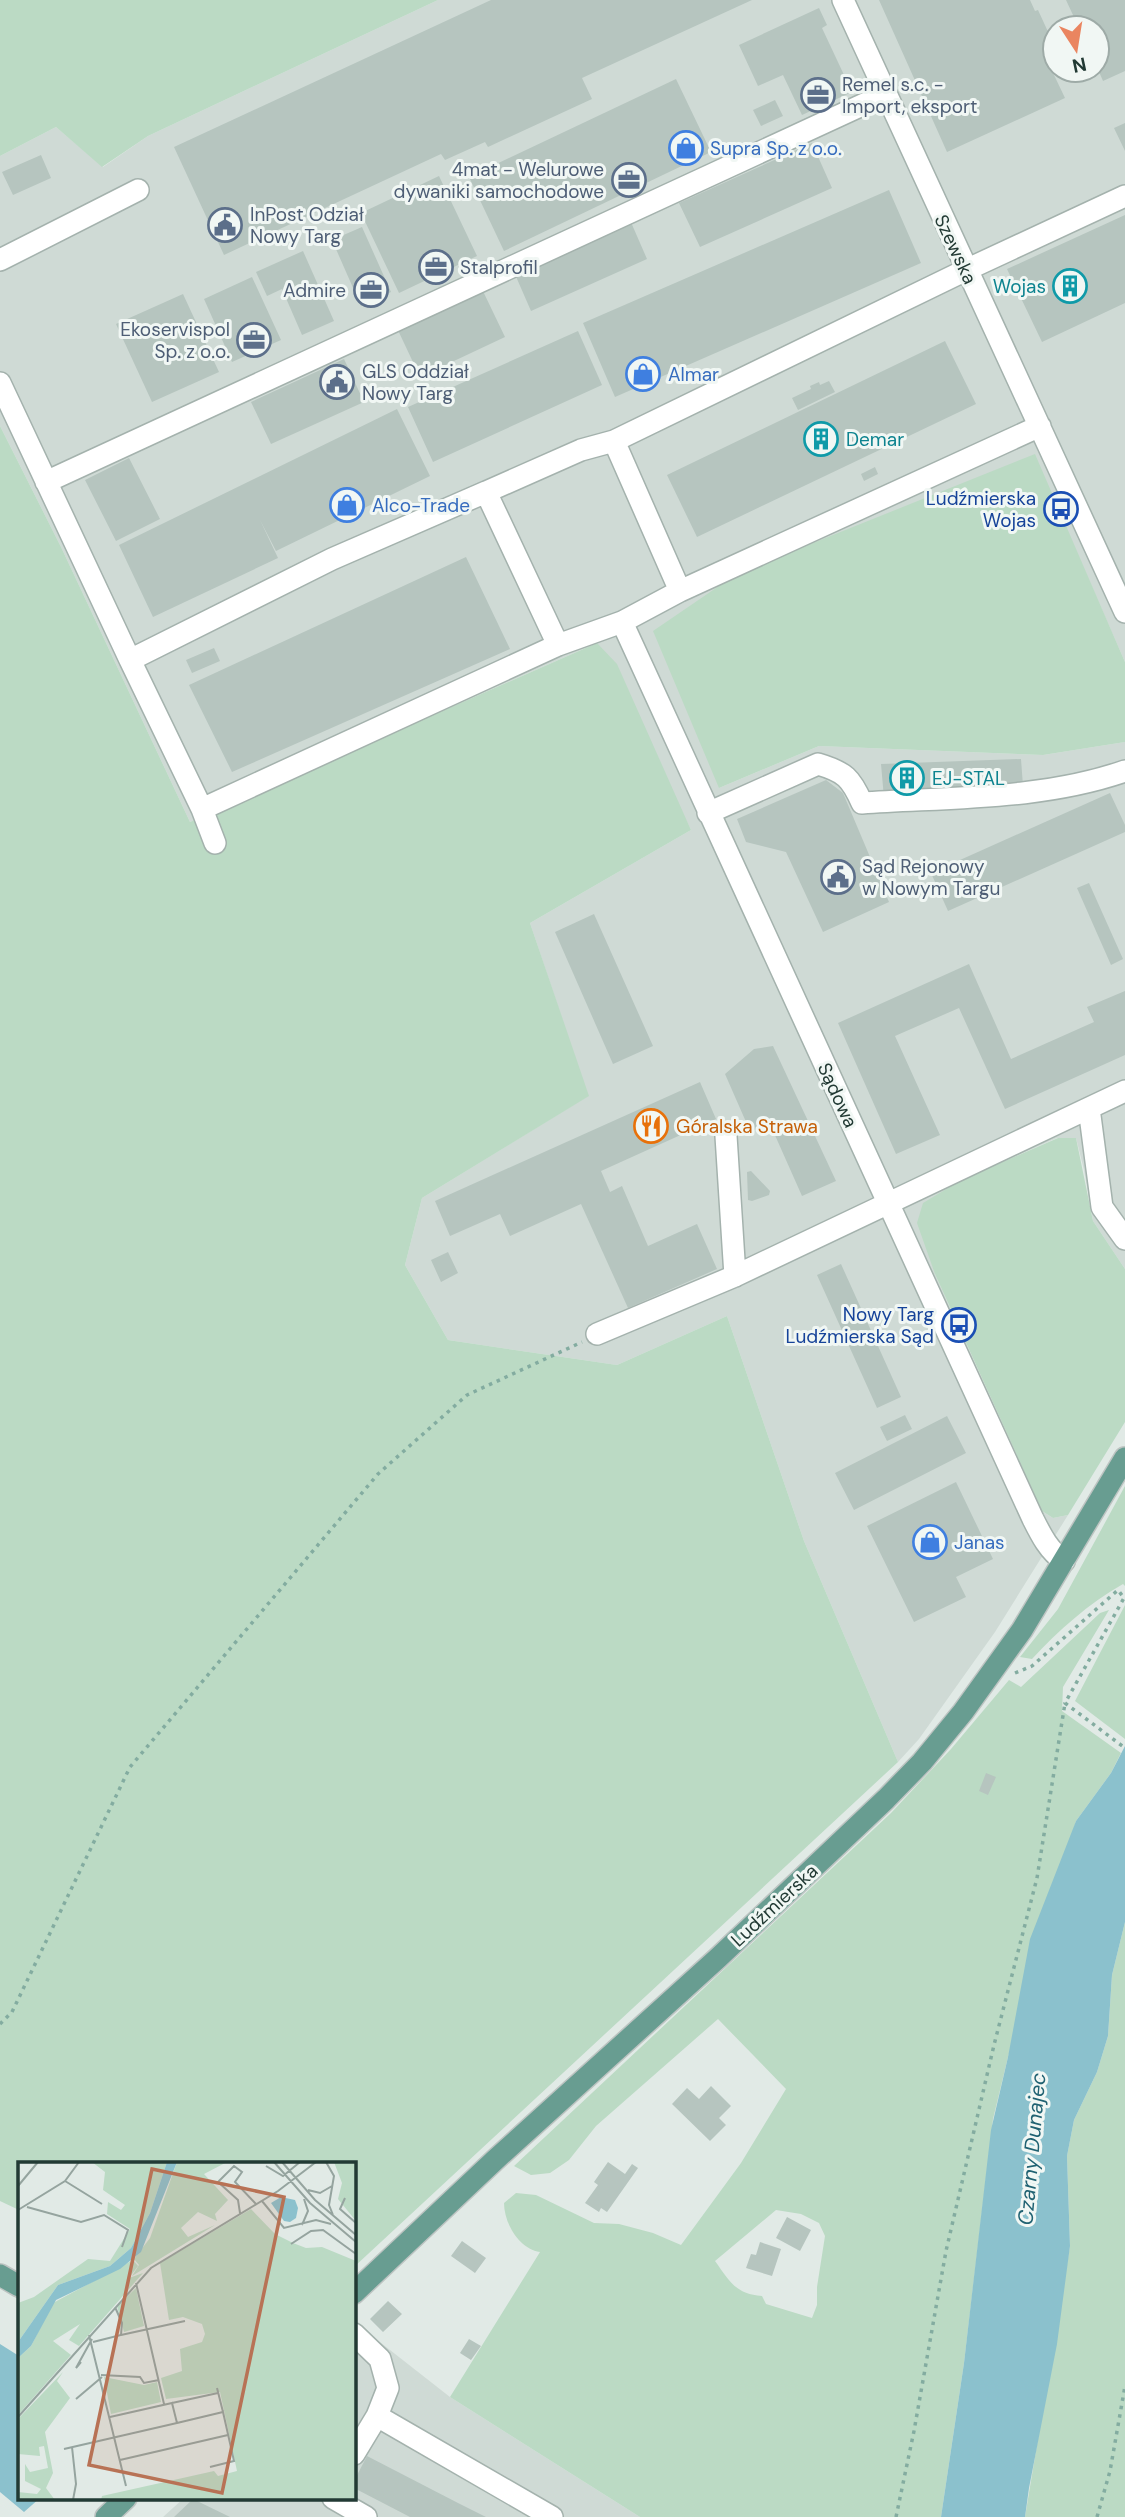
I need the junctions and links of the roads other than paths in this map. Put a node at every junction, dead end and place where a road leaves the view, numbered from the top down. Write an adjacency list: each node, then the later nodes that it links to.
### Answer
1 (843, 0): 2 (street, Szewska)
2 (886, 94): 6 (street, Szewska); 10 (street)
3 (138, 190): 5 (street)
4 (1125, 196): 6 (street)
5 (0, 260)
6 (966, 270): 8 (street, Szewska); 9 (street)
7 (0, 383): 10 (street)
8 (1040, 426): 12 (street); 13 (street, Szewska)
9 (614, 441): 11 (street); 12 (street)
10 (46, 482): 16 (street)
11 (486, 492): 15 (street); 16 (street)
12 (680, 591): 14 (street)
13 (1125, 612)
14 (622, 622): 15 (street); 19 (street, Sądowa)
15 (558, 645): 18 (street)
16 (130, 660): 18 (street)
17 (1125, 771): 19 (street)
18 (202, 809): 20 (street)
19 (708, 813): 24 (street, Sądowa)
20 (215, 843)
21 (1125, 1091): 22 (street)
22 (1089, 1108): 24 (street); 25 (street)
23 (726, 1136): 26 (street)
24 (887, 1203): 26 (street); 29 (street, Sądowa)
25 (1125, 1238)
26 (735, 1276): 27 (street)
27 (597, 1334)
28 (1125, 1458): 29 (main road, Ludźmierska)
29 (1064, 1561): 32 (main road, Ludźmierska)
30 (0, 2275): 31 (main road)
31 (18, 2285)
32 (355, 2292)
33 (355, 2335): 34 (street)
34 (377, 2416): 35 (street); 40 (street)
35 (355, 2452)
36 (124, 2500): 38 (main road)
37 (336, 2500): 39 (street)
38 (106, 2517)
39 (366, 2517)
40 (552, 2517)

